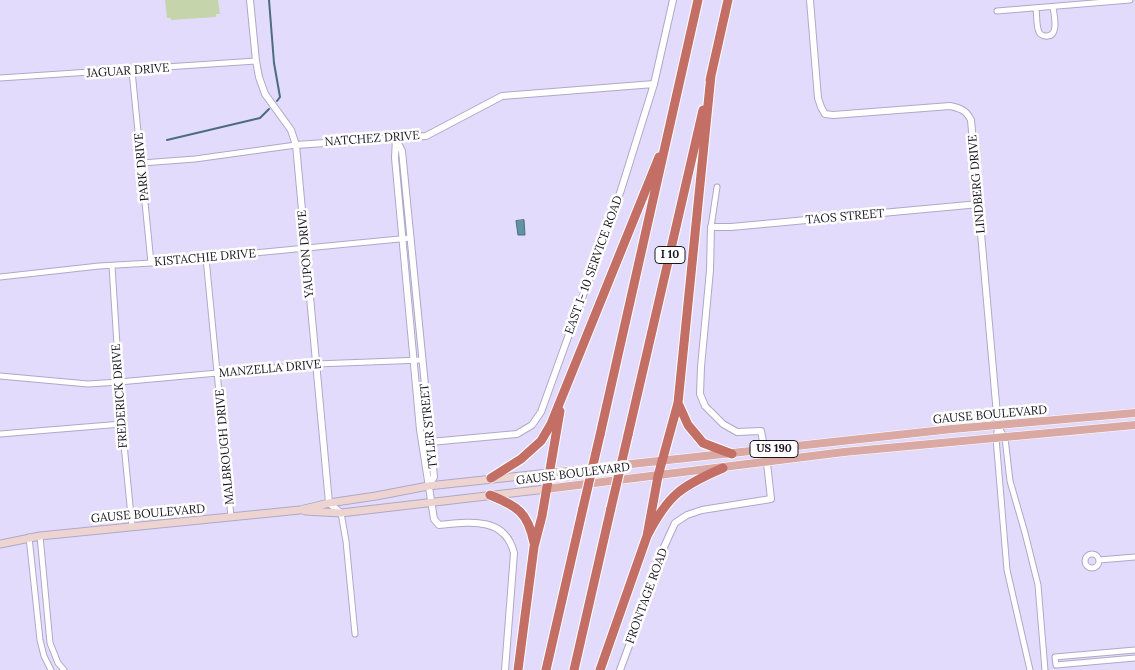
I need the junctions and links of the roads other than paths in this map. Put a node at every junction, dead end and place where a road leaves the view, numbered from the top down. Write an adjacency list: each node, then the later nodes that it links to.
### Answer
1 (250, 0): 10 (street, YAUPON DRIVE)
2 (674, 0): 14 (street, EAST I- 10 SERVICE ROAD)
3 (698, 0): 15 (highway, I 10)
4 (728, 0): 12 (highway, I 10)
5 (810, 0): 20 (street, LINDBERG DRIVE)
6 (1130, 0): 7 (street)
7 (1053, 6): 8 (street); 8 (street)
8 (1036, 8): 9 (street)
9 (997, 11)
10 (256, 61): 11 (street, JAGUAR DRIVE); 17 (street, YAUPON DRIVE)
11 (132, 70): 13 (street, JAGUAR DRIVE); 18 (street, PARK DRIVE)
12 (711, 75): 36 (highway); 79 (highway, I 10, bridge)
13 (0, 78)
14 (654, 84): 16 (street, NATCHEZ DRIVE); 44 (street, EAST I- 10 SERVICE ROAD)
15 (668, 135): 35 (highway); 78 (highway, I 10, bridge)
16 (396, 138): 17 (street, NATCHEZ DRIVE); 22 (street, TYLER STREET); 23 (street, TYLER STREET)
17 (296, 145): 18 (street, NATCHEZ DRIVE); 24 (street, YAUPON DRIVE)
18 (142, 163): 26 (street, PARK DRIVE)
19 (717, 187): 21 (street)
20 (979, 204): 21 (street, TAOS STREET); 40 (street, LINDBERG DRIVE)
21 (711, 227): 46 (street, FRONTAGE ROAD)
22 (402, 238): 23 (street, KISTACHIE DRIVE); 24 (street, KISTACHIE DRIVE); 29 (street, TYLER STREET)
23 (410, 238): 30 (street, TYLER STREET)
24 (306, 248): 25 (street, KISTACHIE DRIVE); 31 (street, YAUPON DRIVE)
25 (206, 258): 26 (street, KISTACHIE DRIVE); 32 (street, MALBROUGH DRIVE)
26 (151, 263): 27 (street, KISTACHIE DRIVE)
27 (112, 266): 28 (street, KISTACHIE DRIVE); 34 (street, FREDERICK DRIVE)
28 (0, 277)
29 (413, 360): 30 (street, MANZELLA DRIVE); 31 (street, MANZELLA DRIVE); 55 (street, TYLER STREET)
30 (422, 360): 44 (street, TYLER STREET)
31 (316, 364): 32 (street, MANZELLA DRIVE); 58 (street, YAUPON DRIVE)
32 (217, 373): 34 (street, MANZELLA DRIVE); 62 (street, MALBROUGH DRIVE)
33 (0, 376): 34 (street, MANZELLA DRIVE)
34 (119, 382): 38 (street, FREDERICK DRIVE)
35 (562, 397): 52 (highway); 54 (highway)
36 (678, 403): 48 (highway); 49 (highway)
37 (1135, 413): 40 (main road, GAUSE BOULEVARD / US 190)
38 (122, 424): 41 (street); 63 (street, FREDERICK DRIVE)
39 (1135, 425): 43 (main road, GAUSE BOULEVARD / US 190)
40 (998, 426): 42 (street); 43 (street); 45 (main road, GAUSE BOULEVARD / US 190)
41 (0, 434)
42 (996, 438): 43 (main road, GAUSE BOULEVARD / US 190); 47 (main road, GAUSE BOULEVARD / US 190); 82 (street)
43 (1005, 438): 83 (street)
44 (430, 442): 55 (street, TYLER STREET)
45 (848, 442): 46 (main road, GAUSE BOULEVARD / US 190); 47 (street)
46 (764, 450): 48 (main road, GAUSE BOULEVARD / US 190); 50 (street, FRONTAGE ROAD)
47 (849, 452): 50 (main road, GAUSE BOULEVARD / US 190)
48 (732, 454): 49 (main road, GAUSE BOULEVARD / US 190)
49 (663, 461): 52 (main road, GAUSE BOULEVARD / US 190); 53 (highway)
50 (767, 463): 51 (main road, GAUSE BOULEVARD / US 190); 81 (street, FRONTAGE ROAD)
51 (723, 468): 53 (main road, GAUSE BOULEVARD / US 190); 65 (highway)
52 (549, 472): 54 (main road, GAUSE BOULEVARD / US 190); 56 (highway)
53 (658, 476): 56 (main road, GAUSE BOULEVARD / US 190); 65 (highway)
54 (491, 478): 55 (main road, GAUSE BOULEVARD / US 190)
55 (428, 486): 58 (main road, GAUSE BOULEVARD / US 190); 59 (street)
56 (546, 489): 57 (main road, GAUSE BOULEVARD / US 190); 68 (highway)
57 (490, 496): 59 (main road, GAUSE BOULEVARD / US 190); 68 (highway)
58 (330, 503): 60 (main road, GAUSE BOULEVARD / US 190); 61 (street)
59 (431, 503): 61 (main road, GAUSE BOULEVARD / US 190); 76 (street)
60 (300, 510): 61 (main road, GAUSE BOULEVARD / US 190); 62 (main road, GAUSE BOULEVARD / US 190)
61 (341, 513): 71 (street)
62 (231, 517): 63 (main road, GAUSE BOULEVARD / US 190)
63 (132, 526): 64 (main road, GAUSE BOULEVARD / US 190)
64 (40, 536): 66 (main road, GAUSE BOULEVARD / US 190); 75 (street)
65 (647, 536): 80 (highway)
66 (29, 538): 67 (main road, GAUSE BOULEVARD / US 190); 74 (street)
67 (0, 544)
68 (534, 547): 77 (highway)
69 (1135, 557): 70 (street)
70 (1099, 560)
71 (356, 634)
72 (1135, 650): 73 (street)
73 (1135, 658)
74 (51, 670)
75 (64, 670)
76 (505, 670)
77 (518, 670)
78 (546, 670)
79 (574, 670)
80 (600, 670)
81 (620, 670)
82 (1030, 670)
83 (1045, 670)

